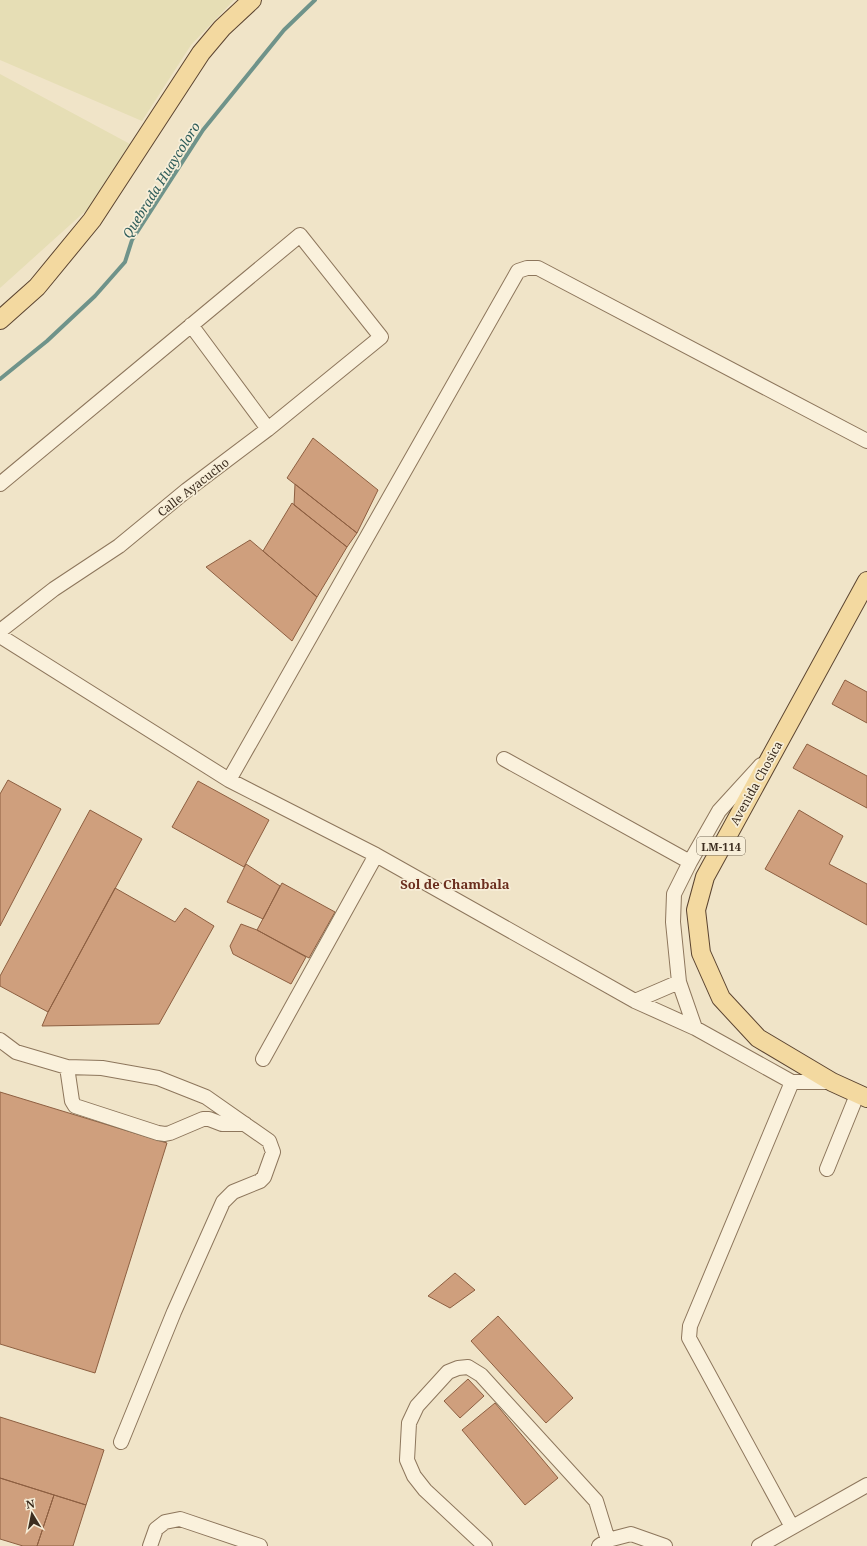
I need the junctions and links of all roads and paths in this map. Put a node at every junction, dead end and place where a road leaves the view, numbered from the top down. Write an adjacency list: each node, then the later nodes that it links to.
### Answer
1 (252, 0): 2 (main road)
2 (0, 320)
3 (191, 325): 4 (street); 4 (street, Calle Ayacucho); 6 (street)
4 (268, 429): 8 (street, Calle Ayacucho)
5 (867, 441): 12 (street)
6 (0, 484)
7 (867, 581): 10 (main road, Avenida Chosica / LM-114)
8 (0, 631)
9 (0, 636): 12 (street)
10 (774, 752): 14 (street); 22 (main road, Avenida Chosica / LM-114)
11 (504, 759): 14 (street)
12 (229, 780): 13 (street)
13 (376, 855): 16 (street); 19 (street)
14 (690, 862): 15 (street)
15 (679, 982): 16 (street); 17 (street)
16 (636, 1001): 17 (street)
17 (695, 1028): 21 (street)
18 (0, 1040): 20 (street)
19 (263, 1059)
20 (67, 1067): 24 (street); 25 (street)
21 (792, 1082): 22 (street); 30 (street)
22 (832, 1082): 23 (main road, LM-114)
23 (862, 1096): 27 (street)
24 (206, 1097): 25 (street); 26 (street)
25 (198, 1122): 26 (street)
26 (245, 1124): 28 (street)
27 (827, 1169)
28 (121, 1442)
29 (867, 1485): 30 (street)
30 (792, 1527): 36 (street)
31 (603, 1543): 34 (street); 35 (street)
32 (150, 1546): 33 (street)
33 (260, 1546)
34 (485, 1546)
35 (664, 1546)
36 (759, 1546)

